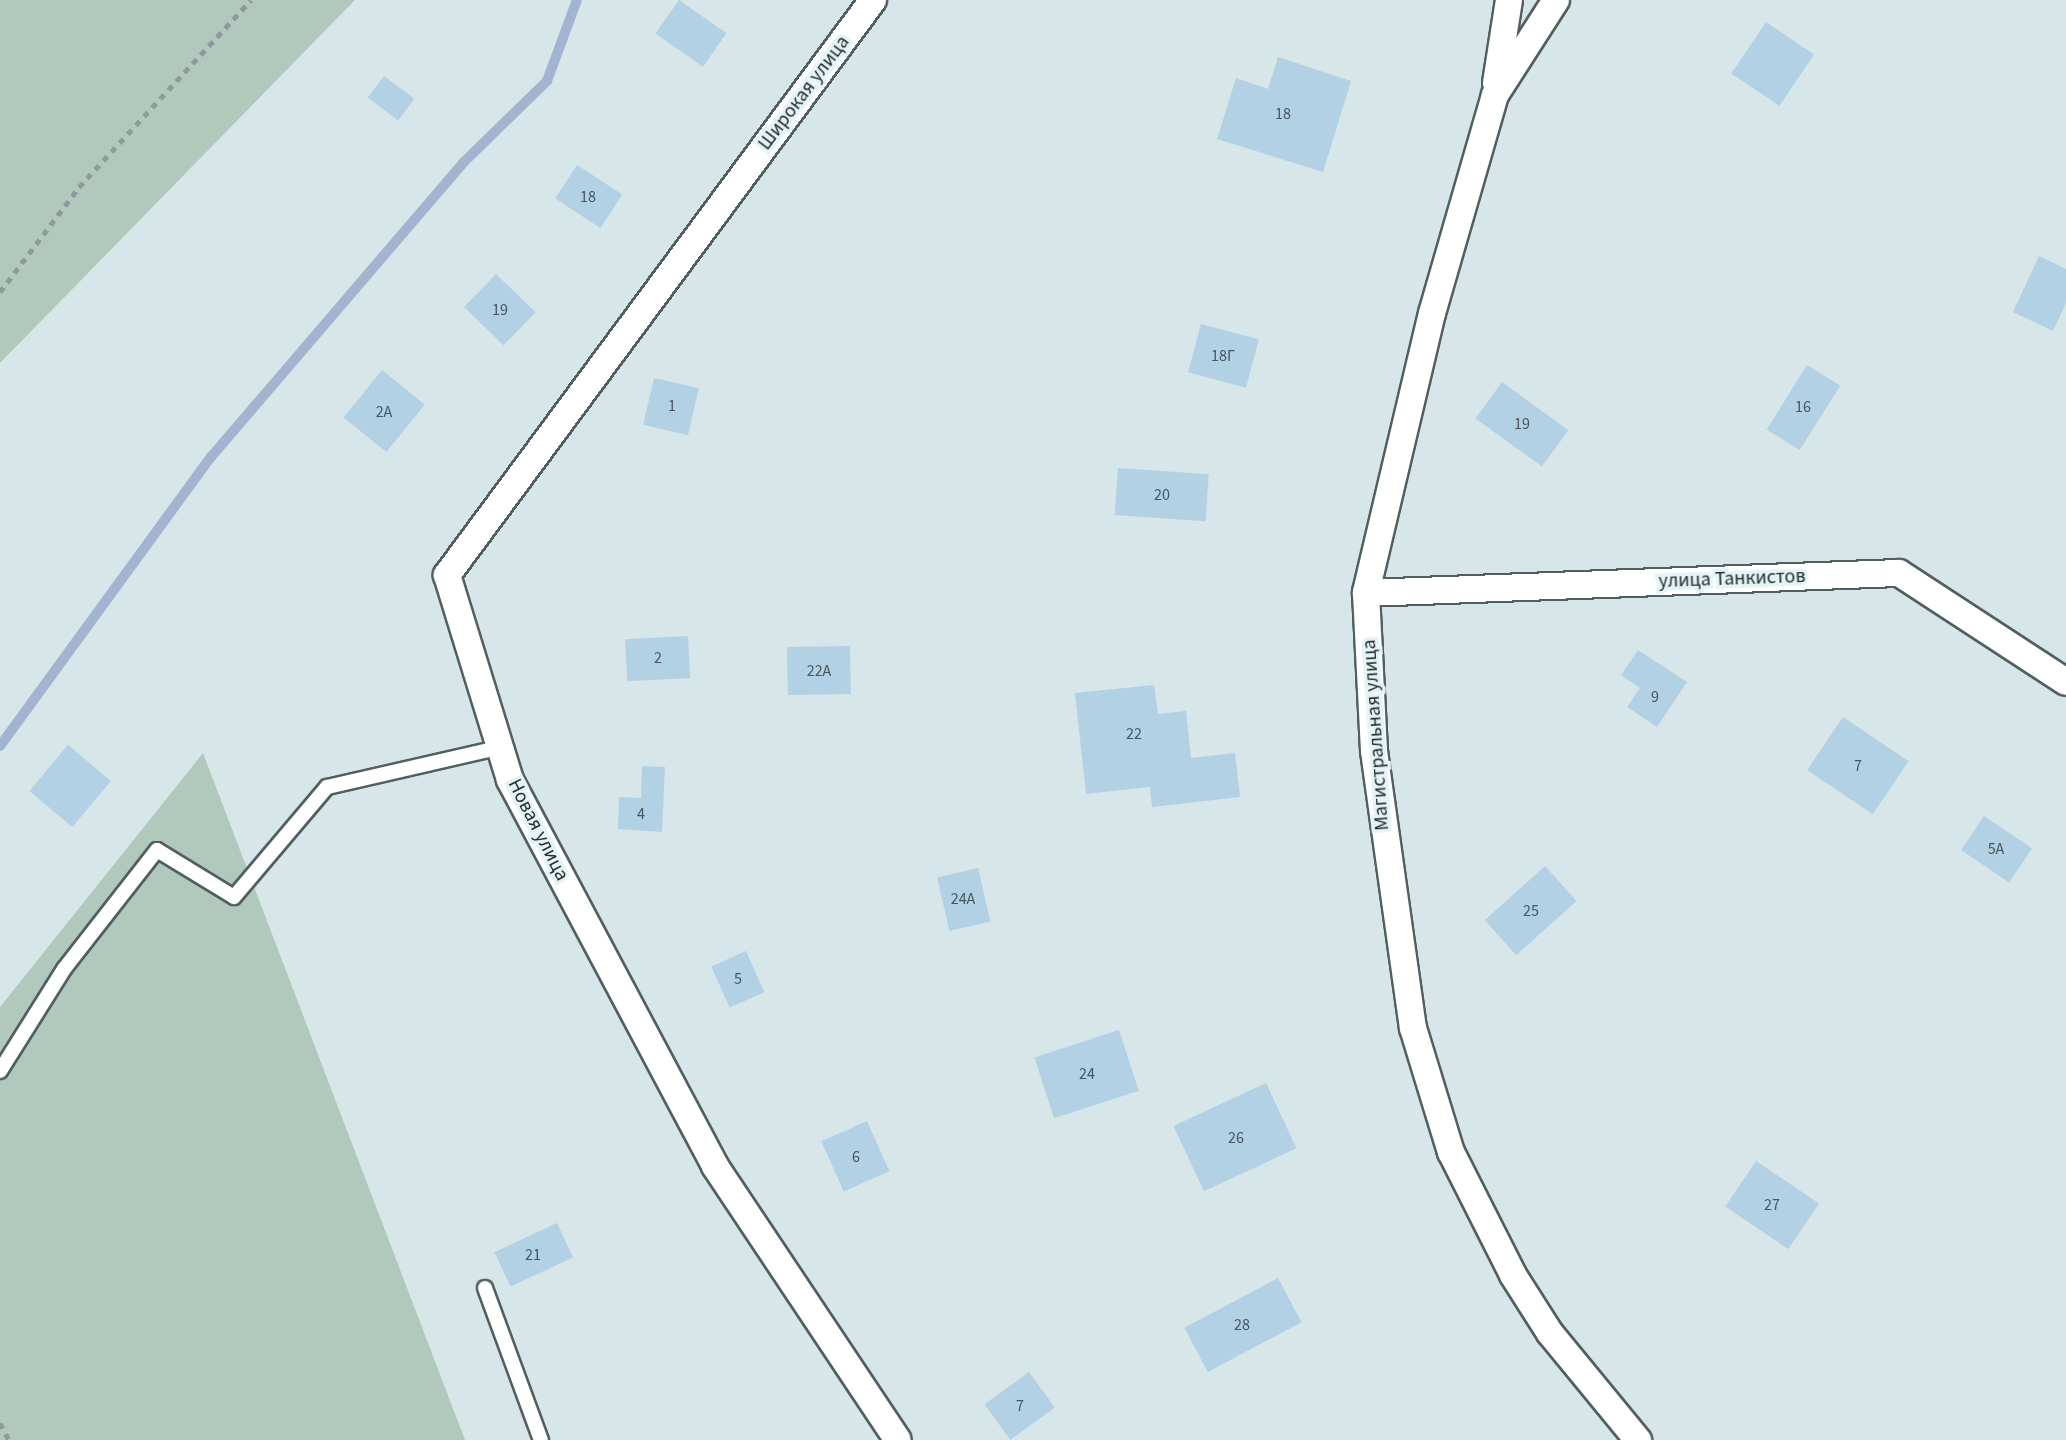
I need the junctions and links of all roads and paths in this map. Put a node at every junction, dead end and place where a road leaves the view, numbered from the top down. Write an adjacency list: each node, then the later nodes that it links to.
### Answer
1 (251, 0): 7 (path)
2 (873, 0): 6 (street, Широкая улица)
3 (1509, 0): 5 (street)
4 (1556, 0): 5 (street, Магистральная улица)
5 (1495, 95): 8 (street, Магистральная улица)
6 (735, 185): 10 (street, Новая улица)
7 (0, 292)
8 (1366, 593): 9 (street, улица Танкистов); 17 (street, Магистральная улица)
9 (2066, 682)
10 (501, 747): 11 (lane); 16 (street, Новая улица)
11 (0, 1071)
12 (485, 1288): 15 (lane)
13 (0, 1423): 14 (path)
14 (9, 1440)
15 (541, 1440)
16 (898, 1440)
17 (1638, 1440)

